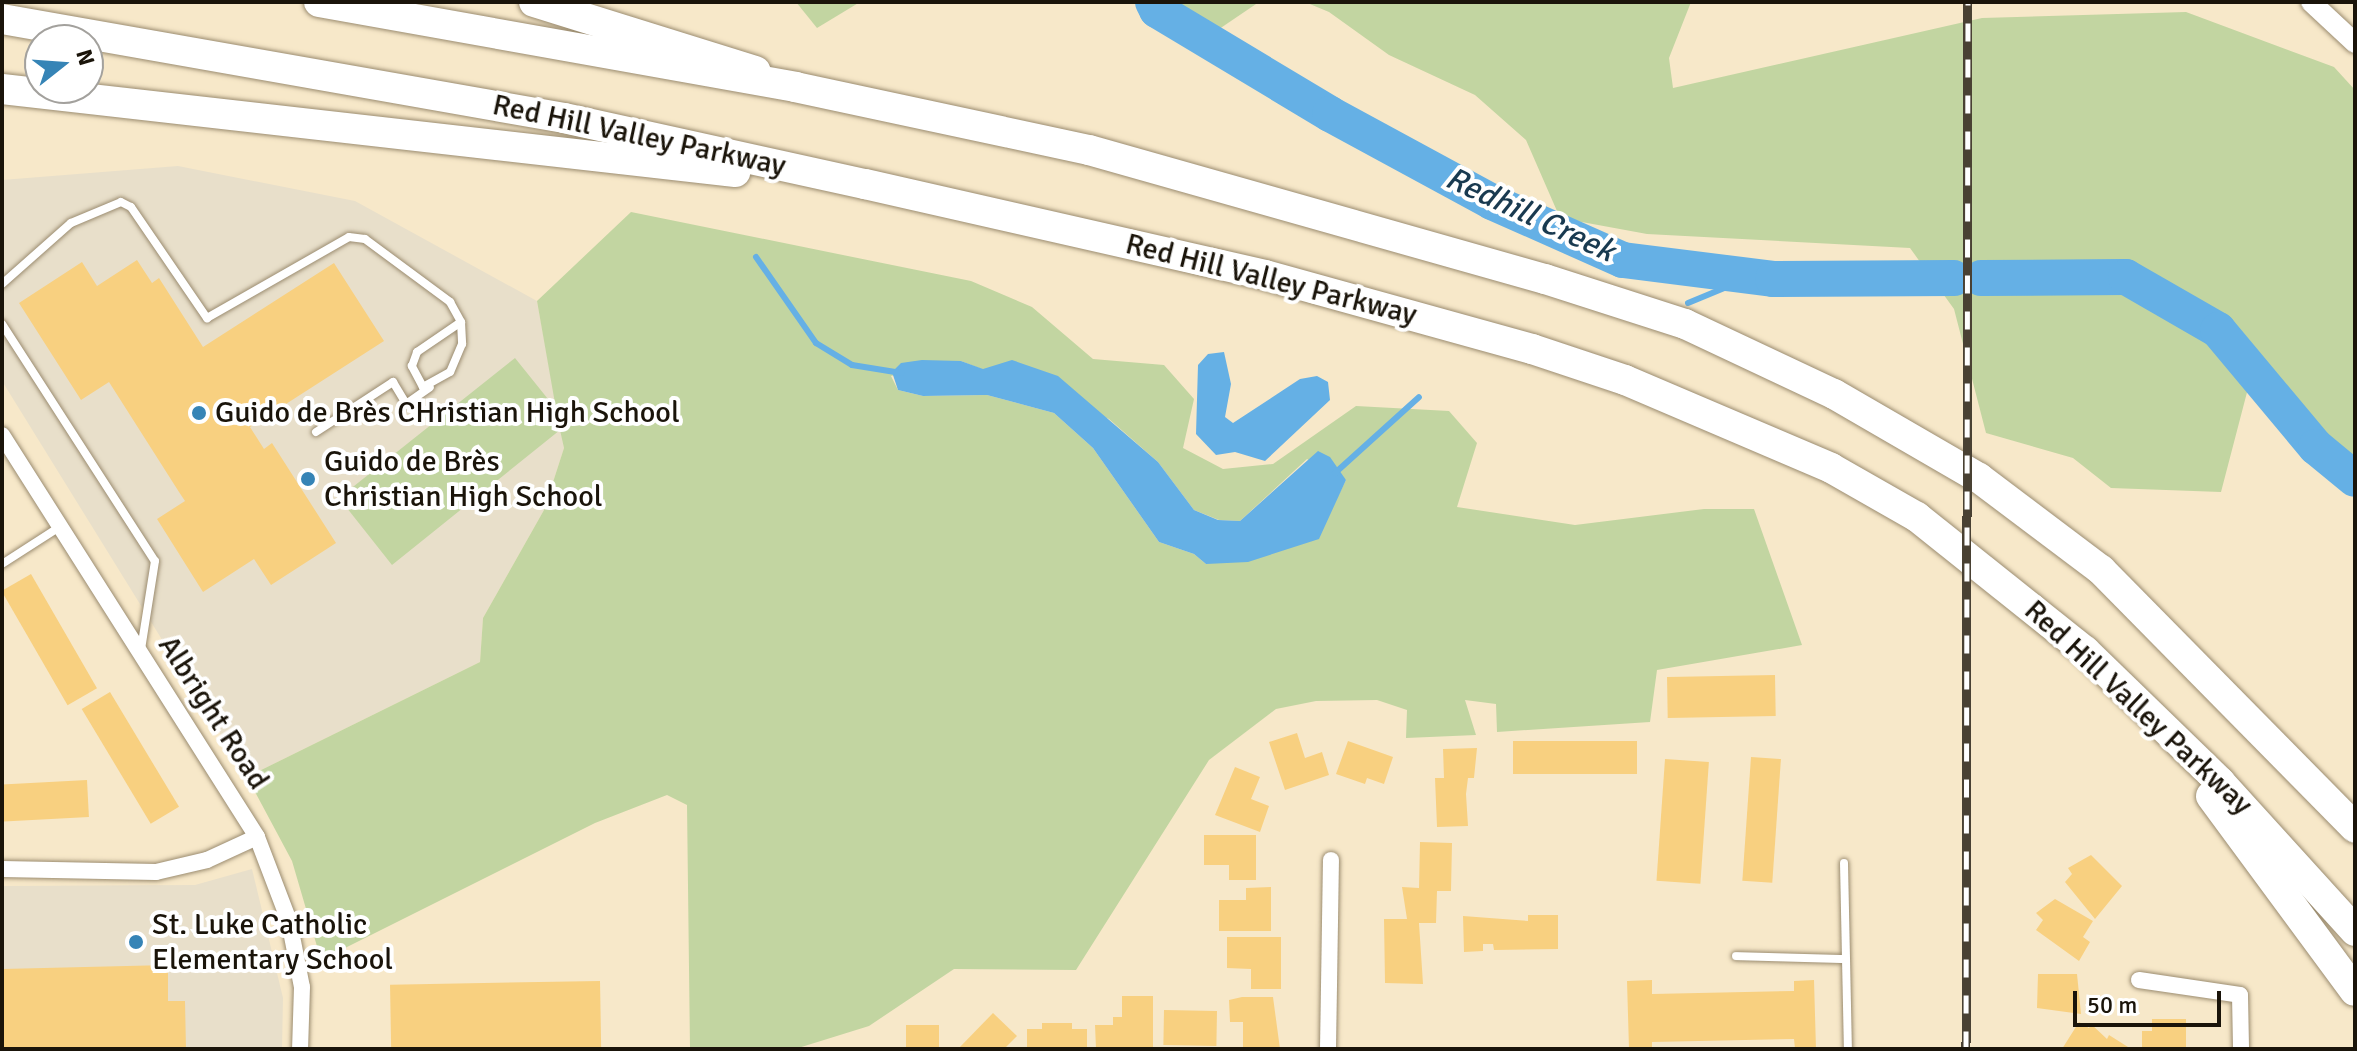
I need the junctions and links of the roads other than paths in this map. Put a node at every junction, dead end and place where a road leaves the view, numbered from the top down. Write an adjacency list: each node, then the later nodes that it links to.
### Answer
1 (319, 2): 6 (highway)
2 (534, 2): 6 (highway)
3 (2311, 2): 5 (street)
4 (2, 19): 8 (highway, Red Hill Valley Parkway)
5 (2355, 43)
6 (795, 87): 19 (highway)
7 (2, 89): 8 (highway)
8 (865, 184): 18 (highway, Red Hill Valley Parkway)
9 (2, 284): 10 (lane)
10 (461, 322): 12 (lane); 12 (lane)
11 (2, 324): 17 (lane)
12 (434, 384): 13 (lane)
13 (316, 432)
14 (2, 435): 15 (street, Albright Road)
15 (61, 526): 16 (lane); 17 (street, Albright Road)
16 (2, 564)
17 (141, 651): 20 (street, Albright Road)
18 (2195, 757): 24 (highway, Red Hill Valley Parkway); 28 (highway)
19 (2355, 828)
20 (257, 837): 23 (street); 29 (street, Albright Road)
21 (1331, 860): 30 (street)
22 (1844, 863): 26 (lane)
23 (2, 869)
24 (2355, 931)
25 (1736, 956): 26 (lane)
26 (1846, 959): 31 (lane)
27 (2139, 980): 32 (street)
28 (2355, 991)
29 (300, 1049)
30 (1328, 1049)
31 (1848, 1049)
32 (2241, 1049)

